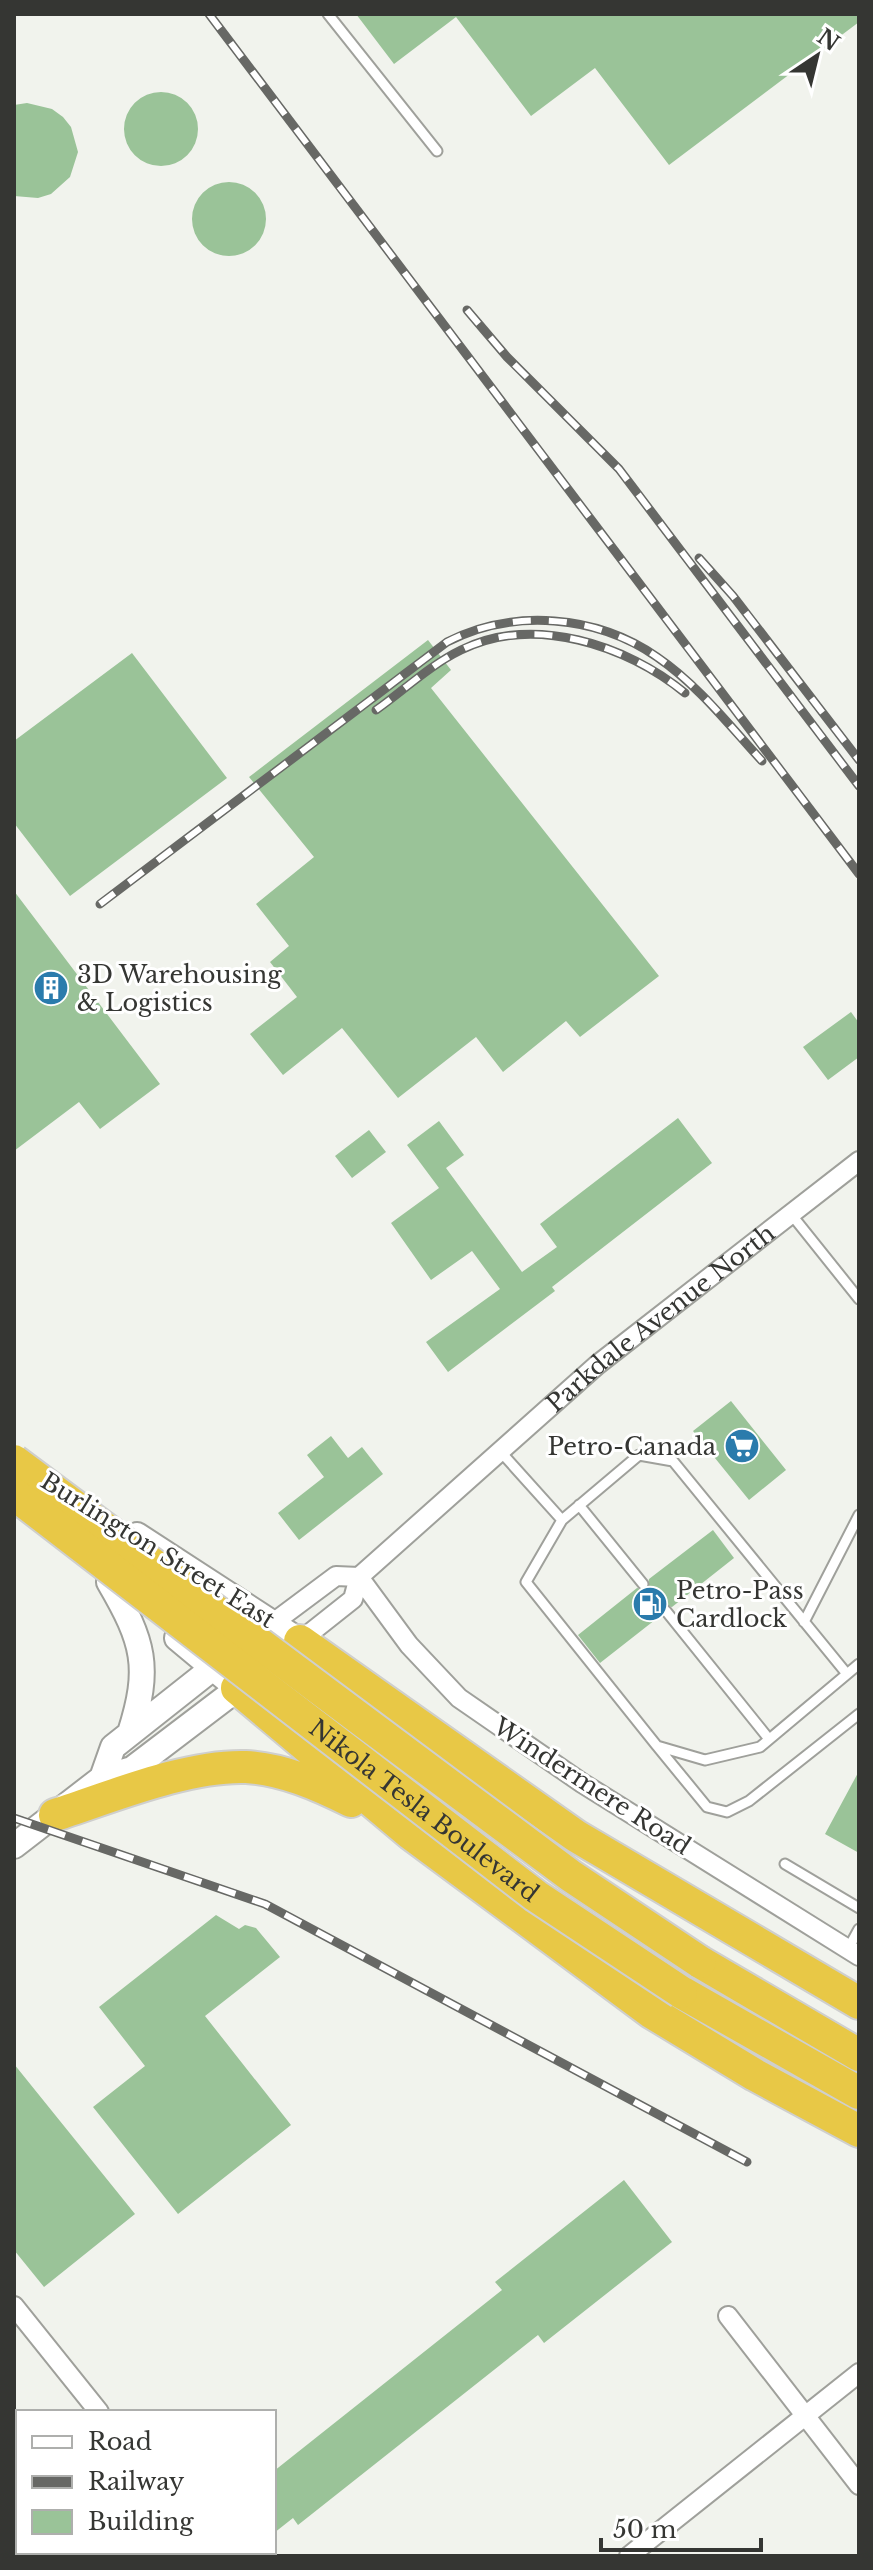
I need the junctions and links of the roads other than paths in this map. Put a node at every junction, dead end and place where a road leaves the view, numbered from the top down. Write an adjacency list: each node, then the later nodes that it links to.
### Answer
1 (328, 14): 2 (lane)
2 (437, 151)
3 (859, 1161): 4 (street, Parkdale Avenue North)
4 (791, 1214): 5 (lane); 6 (street, Parkdale Avenue North)
5 (859, 1299)
6 (500, 1451): 11 (lane); 12 (street, Parkdale Avenue North)
7 (14, 1462): 17 (main road, Burlington Street East); 39 (highway, Nikola Tesla Boulevard, bridge)
8 (17, 1500): 13 (main road, Burlington Street East); 19 (main road); 40 (highway, Nikola Tesla Boulevard, bridge)
9 (579, 1505): 11 (lane); 14 (lane); 16 (lane)
10 (859, 1515): 16 (lane)
11 (562, 1520): 29 (lane)
12 (359, 1577): 17 (street, Parkdale Avenue North); 18 (street, Parkdale Avenue North); 37 (street, Windermere Road)
13 (109, 1582): 22 (main road, Burlington Street East); 26 (main road)
14 (643, 1584)
15 (666, 1611): 28 (lane)
16 (804, 1622): 23 (lane)
17 (273, 1623): 18 (main road, Burlington Street East); 19 (main road, Parkdale Avenue North)
18 (300, 1641): 19 (main road); 21 (main road, Parkdale Avenue North); 27 (highway)
19 (242, 1646): 22 (main road, Parkdale Avenue North)
20 (859, 1664): 23 (lane)
21 (268, 1665): 22 (highway); 24 (main road, Parkdale Avenue North); 27 (highway)
22 (212, 1667): 24 (main road, Burlington Street East); 26 (main road, Parkdale Avenue North)
23 (847, 1674): 28 (lane)
24 (237, 1688): 30 (main road, Parkdale Avenue North); 32 (highway)
25 (859, 1714): 29 (lane)
26 (130, 1733): 30 (main road, Parkdale Avenue North)
27 (429, 1735): 38 (highway)
28 (769, 1739): 29 (lane)
29 (657, 1746)
30 (102, 1778): 31 (main road, Parkdale Avenue North)
31 (55, 1815): 32 (highway); 33 (main road, Parkdale Avenue North)
32 (411, 1834): 41 (highway)
33 (14, 1846)
34 (785, 1864): 35 (lane)
35 (859, 1908)
36 (859, 1929): 37 (lane)
37 (853, 1952)
38 (859, 2003)
39 (859, 2055)
40 (859, 2093)
41 (859, 2131)
42 (14, 2306): 45 (street)
43 (728, 2316): 46 (street)
44 (859, 2373): 46 (street)
45 (97, 2410)
46 (806, 2416): 47 (street); 48 (street)
47 (859, 2485)
48 (629, 2556)

